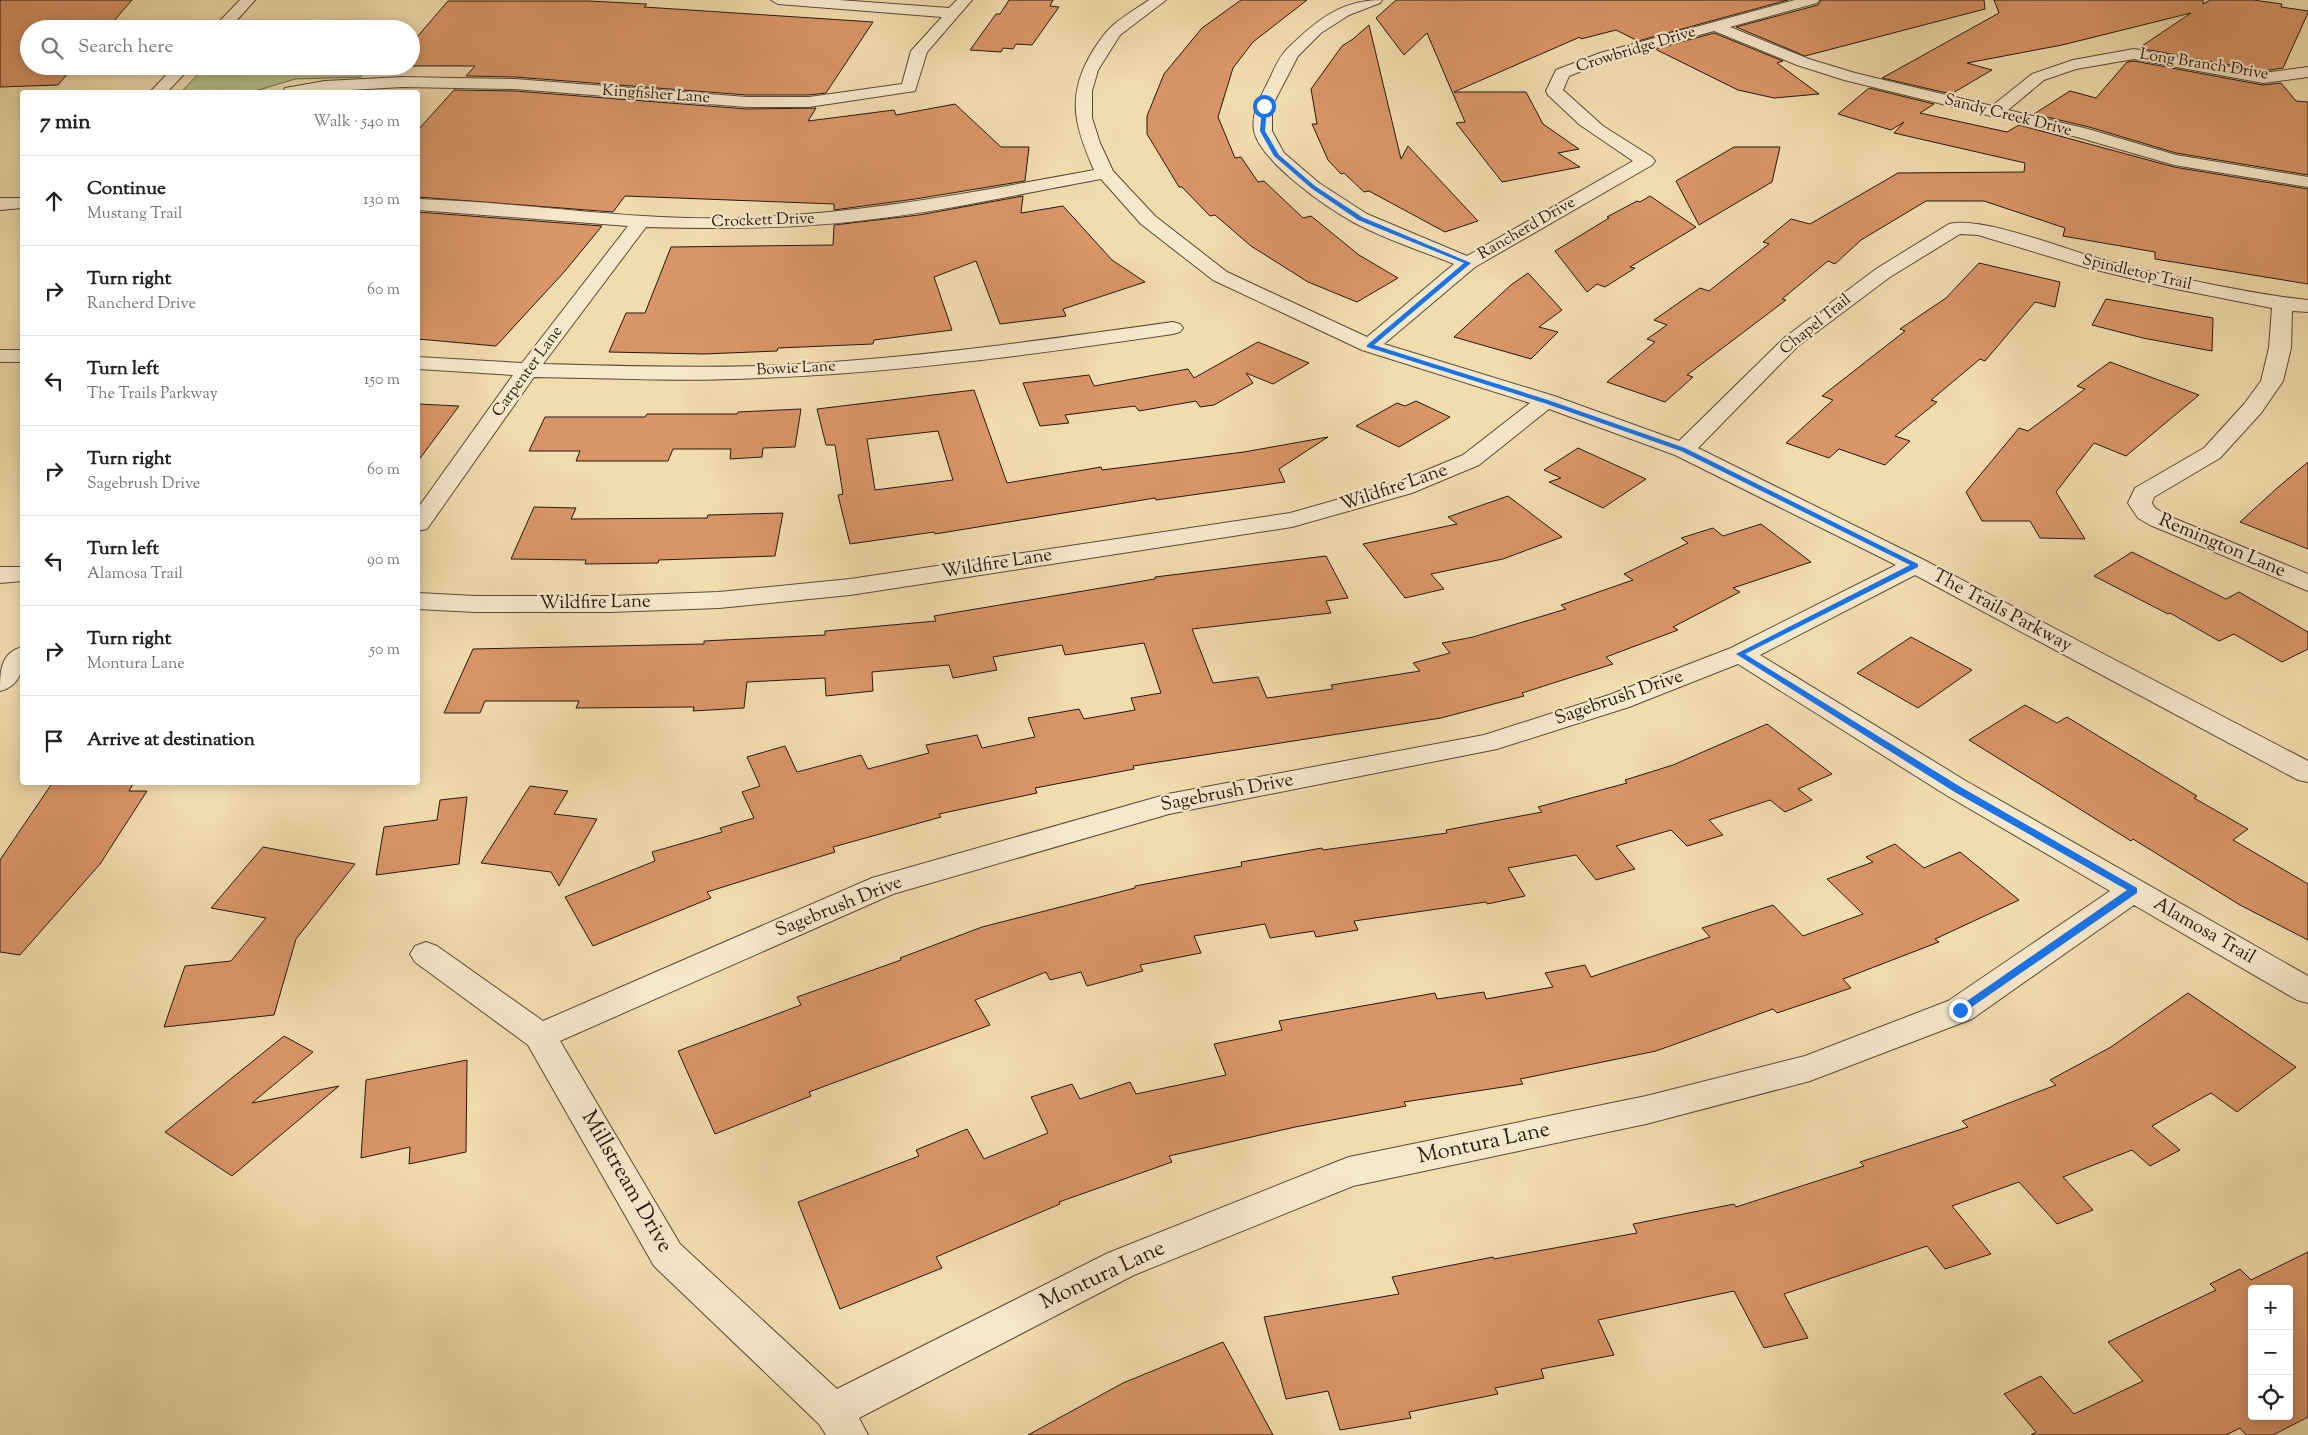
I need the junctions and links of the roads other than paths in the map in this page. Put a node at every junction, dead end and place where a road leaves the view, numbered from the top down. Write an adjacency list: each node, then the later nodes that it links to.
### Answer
1 (248, 0): 8 (street)
2 (778, 0): 7 (street)
3 (965, 0): 7 (street)
4 (1159, 0): 17 (street, The Trails Parkway)
5 (1375, 0): 24 (street)
6 (1812, 0): 9 (street, Crowbridge Drive)
7 (953, 13): 12 (street, Kingfisher Lane)
8 (229, 20)
9 (1714, 26): 15 (street, Sandy Creek Drive); 16 (street, Crowbridge Drive)
10 (2308, 72): 15 (street, Long Branch Drive)
11 (175, 75): 13 (street)
12 (398, 87): 14 (street, Kingfisher Lane)
13 (160, 90)
14 (302, 90)
15 (1995, 112): 18 (street, Sandy Creek Drive)
16 (1646, 161): 24 (street, Rancherd Drive)
17 (1105, 174): 22 (street, Crockett Drive); 28 (street, The Trails Parkway)
18 (2308, 182)
19 (0, 204): 20 (street)
20 (20, 204)
21 (420, 204): 22 (street, Crockett Drive)
22 (641, 221): 32 (street, Carpenter Lane)
23 (1968, 228): 25 (street, Spindletop Trail); 34 (street, Chapel Trail)
24 (1468, 263): 28 (street, Rancherd Drive)
25 (2282, 304): 26 (street, Spindletop Trail); 39 (street, Remington Lane)
26 (2308, 306)
27 (1173, 328): 32 (street, Bowie Lane)
28 (1370, 346): 33 (street, The Trails Parkway)
29 (0, 356): 30 (street)
30 (20, 356)
31 (420, 363): 32 (street, Bowie Lane)
32 (528, 370): 35 (street, Carpenter Lane)
33 (1546, 401): 34 (street, The Trails Parkway); 40 (street, Wildfire Lane)
34 (1683, 450): 36 (street, The Trails Parkway)
35 (420, 521)
36 (1915, 565): 41 (street, Sagebrush Drive); 44 (street, The Trails Parkway)
37 (20, 574): 38 (street)
38 (0, 575)
39 (2308, 583)
40 (420, 601)
41 (1740, 654): 45 (street, Alamosa Trail); 48 (street, Sagebrush Drive)
42 (20, 658): 43 (street)
43 (0, 684)
44 (2308, 773)
45 (2134, 890): 47 (street, Alamosa Trail); 49 (street, Montura Lane)
46 (426, 954): 48 (street, Millstream Drive)
47 (2308, 991)
48 (540, 1036): 49 (street, Millstream Drive)
49 (841, 1423)

